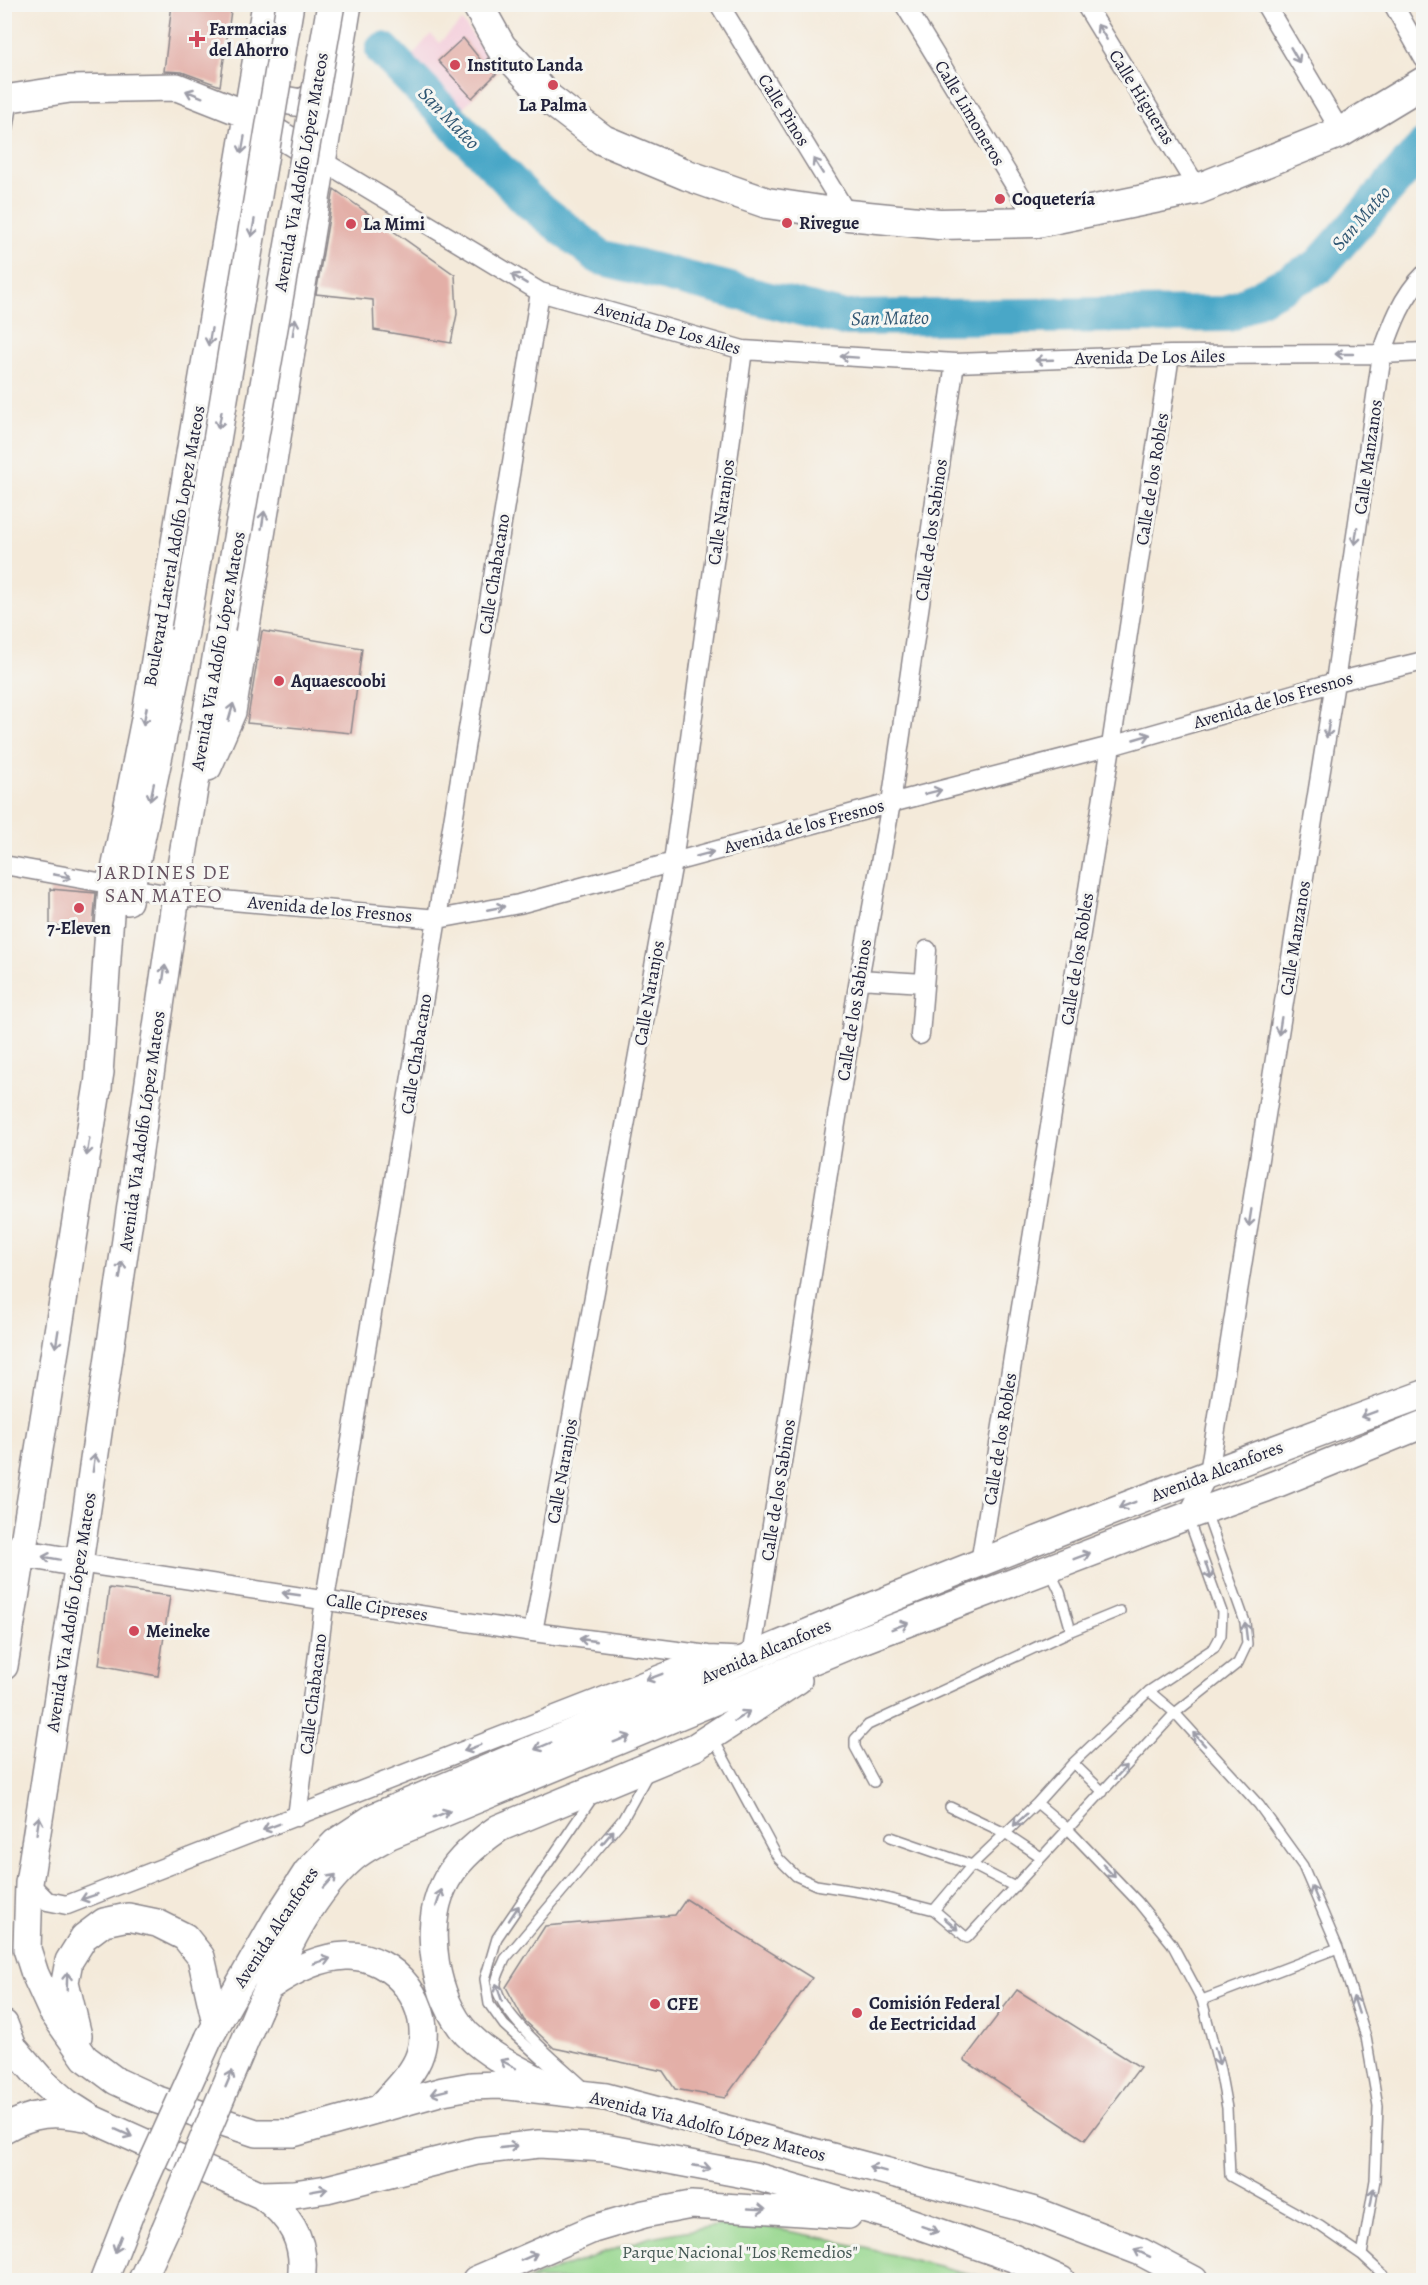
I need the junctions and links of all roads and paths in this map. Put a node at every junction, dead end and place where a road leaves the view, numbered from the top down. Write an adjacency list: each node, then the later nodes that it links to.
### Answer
1 (266, 4): 13 (main road, Boulevard Lateral Adolfo Lopez Mateos)
2 (290, 4): 37 (main road, Avenida Via Adolfo López Mateos, one-way to 37, bridge)
3 (330, 4): 34 (main road, Avenida Via Adolfo López Mateos, bridge)
4 (348, 4): 14 (main road)
5 (477, 4): 21 (main road)
6 (719, 4): 21 (street, Calle Pinos, one-way to 6)
7 (904, 4): 22 (street, Calle Limoneros)
8 (1085, 4): 20 (street, Calle Higueras, one-way to 8)
9 (1265, 4): 18 (street, one-way to 18)
10 (1393, 4): 11 (street)
11 (1424, 59)
12 (1424, 82): 18 (main road)
13 (253, 86): 14 (main road); 16 (main road, Boulevard Lateral Adolfo Lopez Mateos)
14 (333, 87): 19 (main road)
15 (7, 99): 16 (main road, Avenida De Los Ailes, one-way to 15); 17 (street)
16 (248, 115): 19 (main road, Avenida De Los Ailes); 37 (main road, Boulevard Lateral Adolfo Lopez Mateos, one-way to 37)
17 (4, 129)
18 (1341, 132): 20 (main road)
19 (321, 160): 24 (street, Avenida De Los Ailes, one-way to 19); 34 (main road, one-way to 19)
20 (1198, 189): 22 (main road)
21 (848, 215): 22 (main road)
22 (1037, 222)
23 (1424, 275): 27 (street, Calle Manzanos)
24 (540, 292): 25 (street, Avenida De Los Ailes); 39 (street, Calle Chabacano)
25 (743, 350): 29 (street, Avenida De Los Ailes, one-way to 25); 35 (street, Calle Naranjos)
26 (1424, 351): 27 (street, Avenida De Los Ailes)
27 (1382, 354): 28 (street, Avenida De Los Ailes, one-way to 28); 31 (street, Calle Manzanos, one-way to 31)
28 (1170, 355): 29 (street, Avenida De Los Ailes, one-way to 29); 32 (street, Calle de los Robles)
29 (955, 363): 33 (street, Calle de los Sabinos)
30 (1424, 661): 31 (street, Avenida de los Fresnos)
31 (1335, 682): 32 (street, Avenida de los Fresnos, one-way to 31); 46 (street, Calle Manzanos, one-way to 46)
32 (1111, 746): 33 (street, Avenida de los Fresnos, one-way to 32); 50 (street, Calle de los Robles)
33 (891, 803): 35 (street, Avenida de los Fresnos, one-way to 33); 41 (street, Calle de los Sabinos)
34 (192, 804): 38 (main road, Avenida Via Adolfo López Mateos)
35 (673, 862): 39 (street, Avenida de los Fresnos, one-way to 35); 57 (street, Calle Naranjos)
36 (4, 865): 37 (street, one-way to 37)
37 (121, 886): 38 (street, Avenida de los Fresnos); 48 (main road, Avenida Via Adolfo López Mateos, one-way to 48)
38 (176, 896): 39 (street, Avenida de los Fresnos); 49 (main road, Avenida Via Adolfo López Mateos, one-way to 38)
39 (438, 919): 53 (street, Calle Chabacano)
40 (927, 950): 42 (street)
41 (859, 979): 42 (street); 60 (street, Calle de los Sabinos)
42 (924, 983): 43 (street)
43 (920, 1035)
44 (1424, 1394): 46 (main road, Avenida Alcanfores, one-way to 46)
45 (1424, 1424): 47 (main road, Avenida Alcanfores)
46 (1209, 1473): 47 (street, Calle Manzanos); 50 (main road, Avenida Alcanfores, one-way to 50)
47 (1196, 1513): 51 (main road, Avenida Alcanfores, one-way to 47); 52 (lane); 54 (lane, one-way to 54)
48 (13, 1552): 49 (main road, Calle Cipreses, one-way to 48); 61 (main road, Avenida Via Adolfo López Mateos)
49 (79, 1563): 53 (street, Calle Cipreses, one-way to 49); 78 (main road, Avenida Via Adolfo López Mateos, one-way to 49)
50 (980, 1563): 60 (main road, Avenida Alcanfores)
51 (1049, 1569): 56 (lane); 58 (main road, Avenida Alcanfores, one-way to 51)
52 (1235, 1593): 54 (lane); 63 (lane, one-way to 52)
53 (325, 1599): 57 (street, Calle Cipreses); 72 (street, Calle Chabacano)
54 (1217, 1599): 62 (lane)
55 (1120, 1611): 56 (lane)
56 (1071, 1631): 67 (lane)
57 (533, 1632): 59 (street, Calle Cipreses, one-way to 57)
58 (857, 1642): 64 (main road, one-way to 58); 82 (main road, Avenida Alcanfores, one-way to 58)
59 (708, 1655): 60 (street, Calle Cipreses); 72 (street, Avenida Alcanfores, one-way to 72)
60 (751, 1657): 84 (main road, Avenida Alcanfores, one-way to 84)
61 (4, 1666)
62 (1149, 1691): 63 (lane); 65 (lane)
63 (1175, 1713): 69 (lane, one-way to 63); 81 (lane, one-way to 63)
64 (711, 1736): 66 (main road); 80 (lane)
65 (1073, 1762): 69 (lane); 70 (lane)
66 (654, 1764): 68 (main road); 87 (lane, one-way to 66)
67 (874, 1782)
68 (600, 1786): 87 (lane, one-way to 68); 87 (main road, one-way to 68)
69 (1102, 1792): 73 (lane)
70 (1037, 1803): 73 (lane); 74 (lane, one-way to 74)
71 (950, 1807): 74 (lane)
72 (297, 1817): 78 (street, Avenida Alcanfores, one-way to 78)
73 (1068, 1829): 76 (lane); 83 (lane, one-way to 83)
74 (1005, 1833): 76 (lane); 77 (lane)
75 (891, 1837): 77 (lane)
76 (1041, 1857): 79 (lane)
77 (972, 1865): 79 (lane); 80 (lane)
78 (29, 1883): 86 (main road, Avenida Via Adolfo López Mateos)
79 (1015, 1887): 80 (lane, one-way to 79)
80 (934, 1910)
81 (1338, 1948): 83 (lane); 94 (lane, one-way to 81)
82 (264, 1998): 88 (main road, one-way to 88); 93 (main road, Avenida Alcanfores, one-way to 82, bridge)
83 (1202, 2000): 94 (lane, one-way to 94)
84 (212, 2031): 86 (main road, one-way to 84); 95 (main road, Avenida Alcanfores, one-way to 95, bridge)
85 (7, 2036): 89 (main road, Avenida Via Adolfo López Mateos)
86 (85, 2058): 88 (main road, Avenida Via Adolfo López Mateos)
87 (578, 2094): 88 (main road, Avenida Via Adolfo López Mateos, one-way to 88); 101 (main road, Avenida Via Adolfo López Mateos, one-way to 87)
88 (379, 2109)
89 (92, 2119): 90 (main road); 91 (main road, Avenida Via Adolfo López Mateos, one-way to 91)
90 (4, 2128)
91 (261, 2195): 92 (main road, Avenida Via Adolfo López Mateos, one-way to 92); 98 (main road)
92 (898, 2218): 99 (main road, one-way to 92); 100 (main road, Avenida Via Adolfo López Mateos, one-way to 100)
93 (160, 2242): 96 (main road, Avenida Alcanfores); 97 (main road)
94 (1362, 2254): 102 (lane)
95 (104, 2280)
96 (142, 2280)
97 (158, 2280)
98 (301, 2280)
99 (476, 2280)
100 (1061, 2280)
101 (1194, 2280)
102 (1389, 2280)

